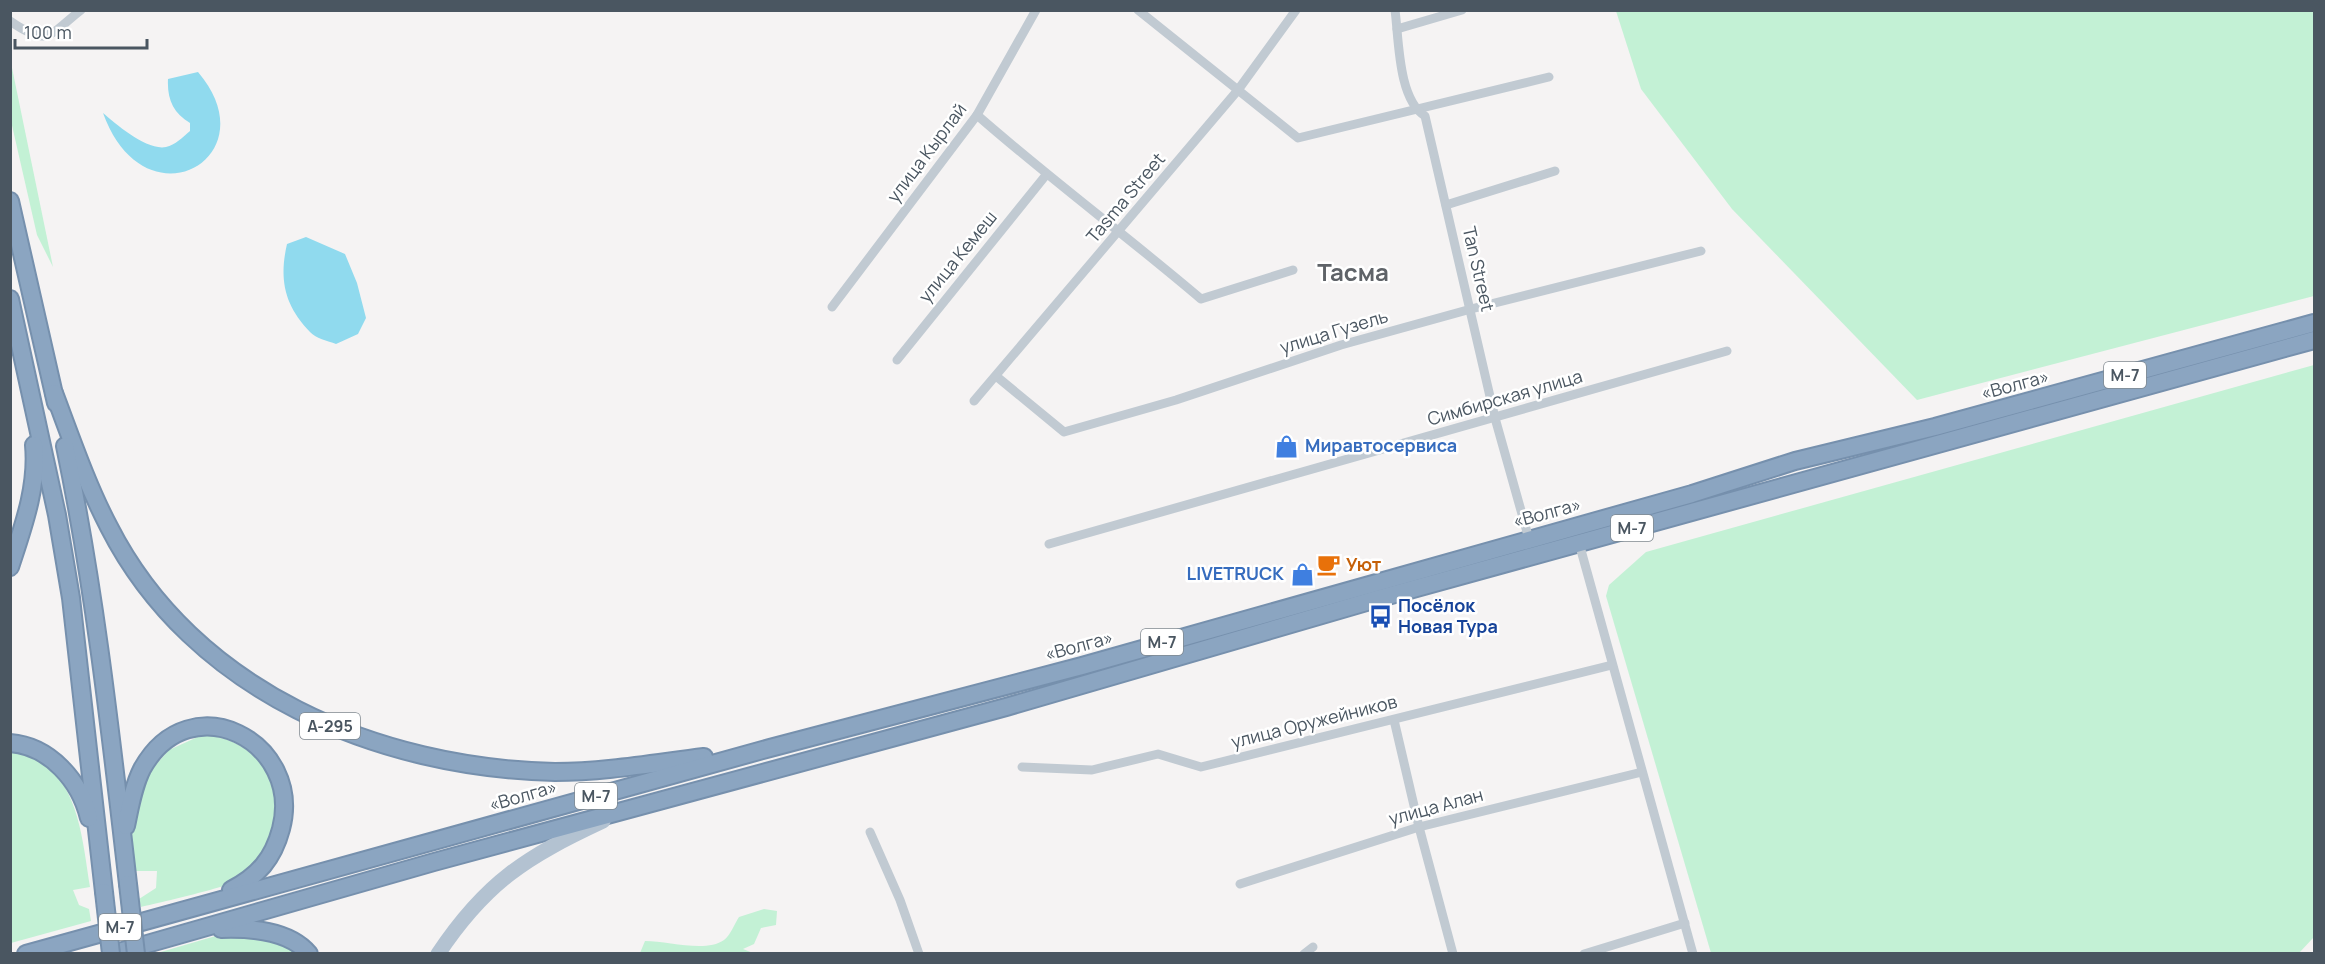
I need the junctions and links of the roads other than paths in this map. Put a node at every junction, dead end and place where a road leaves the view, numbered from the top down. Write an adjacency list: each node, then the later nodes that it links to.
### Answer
1 (81, 10): 7 (street)
2 (1036, 10): 12 (street, улица Кырлай)
3 (1138, 10): 10 (street)
4 (1296, 10): 10 (street, Tasma Street)
5 (1395, 10): 8 (street, Tan Street)
6 (1462, 10): 8 (street)
7 (10, 21)
8 (1397, 29): 11 (street, Tan Street)
9 (1550, 77): 11 (street)
10 (1238, 90): 11 (street); 17 (street, Tasma Street)
11 (1415, 110): 16 (street, Tan Street)
12 (977, 116): 14 (street); 21 (street, улица Кырлай)
13 (1555, 171): 16 (street)
14 (1046, 175): 17 (street); 26 (street, улица Кемеш)
15 (10, 201): 29 (highway, А-295)
16 (1446, 205): 22 (street, Tan Street)
17 (1121, 231): 19 (street); 28 (street, Tasma Street)
18 (1701, 251): 22 (street, улица Гузель)
19 (1293, 270)
20 (10, 299): 27 (highway)
21 (832, 307)
22 (1471, 309): 28 (street, улица Гузель); 31 (street, Tan Street)
23 (2314, 323): 32 (highway, «Волга» / М-7)
24 (2314, 340): 33 (highway, «Волга» / М-7)
25 (1727, 351): 31 (street, Симбирская улица)
26 (897, 360)
27 (27, 375): 35 (highway); 46 (highway)
28 (996, 376): 30 (street, Tasma Street)
29 (54, 393): 39 (highway, А-295); 45 (highway, А-295)
30 (974, 401)
31 (1495, 418): 32 (street, Tan Street); 34 (street, Симбирская улица)
32 (1529, 539): 39 (highway, «Волга» / М-7)
33 (1579, 543): 36 (street); 42 (highway, «Волга» / М-7)
34 (1049, 544)
35 (10, 567)
36 (1612, 664): 37 (street, улица Оружейников); 41 (street)
37 (1394, 720): 40 (street, улица Оружейников); 43 (street)
38 (10, 743): 46 (highway)
39 (770, 748): 48 (highway, «Волга» / М-7)
40 (1022, 767)
41 (1642, 772): 43 (street, улица Алан); 49 (street)
42 (632, 808): 50 (highway, «Волга» / М-7); 57 (main road)
43 (1419, 827): 47 (street, улица Алан); 60 (street)
44 (870, 832): 58 (street)
45 (123, 842): 48 (highway); 55 (highway, А-295, bridge)
46 (100, 864): 54 (highway, bridge)
47 (1240, 884)
48 (207, 902): 53 (highway, «Волга» / М-7)
49 (1685, 923): 61 (street); 62 (street)
50 (199, 929): 54 (highway, «Волга» / М-7); 56 (highway)
51 (1313, 947): 59 (street)
52 (10, 953): 53 (highway, «Волга»)
53 (29, 953)
54 (111, 954)
55 (136, 954)
56 (309, 954)
57 (438, 954)
58 (919, 954)
59 (1304, 954)
60 (1453, 954)
61 (1584, 954)
62 (1694, 954)

